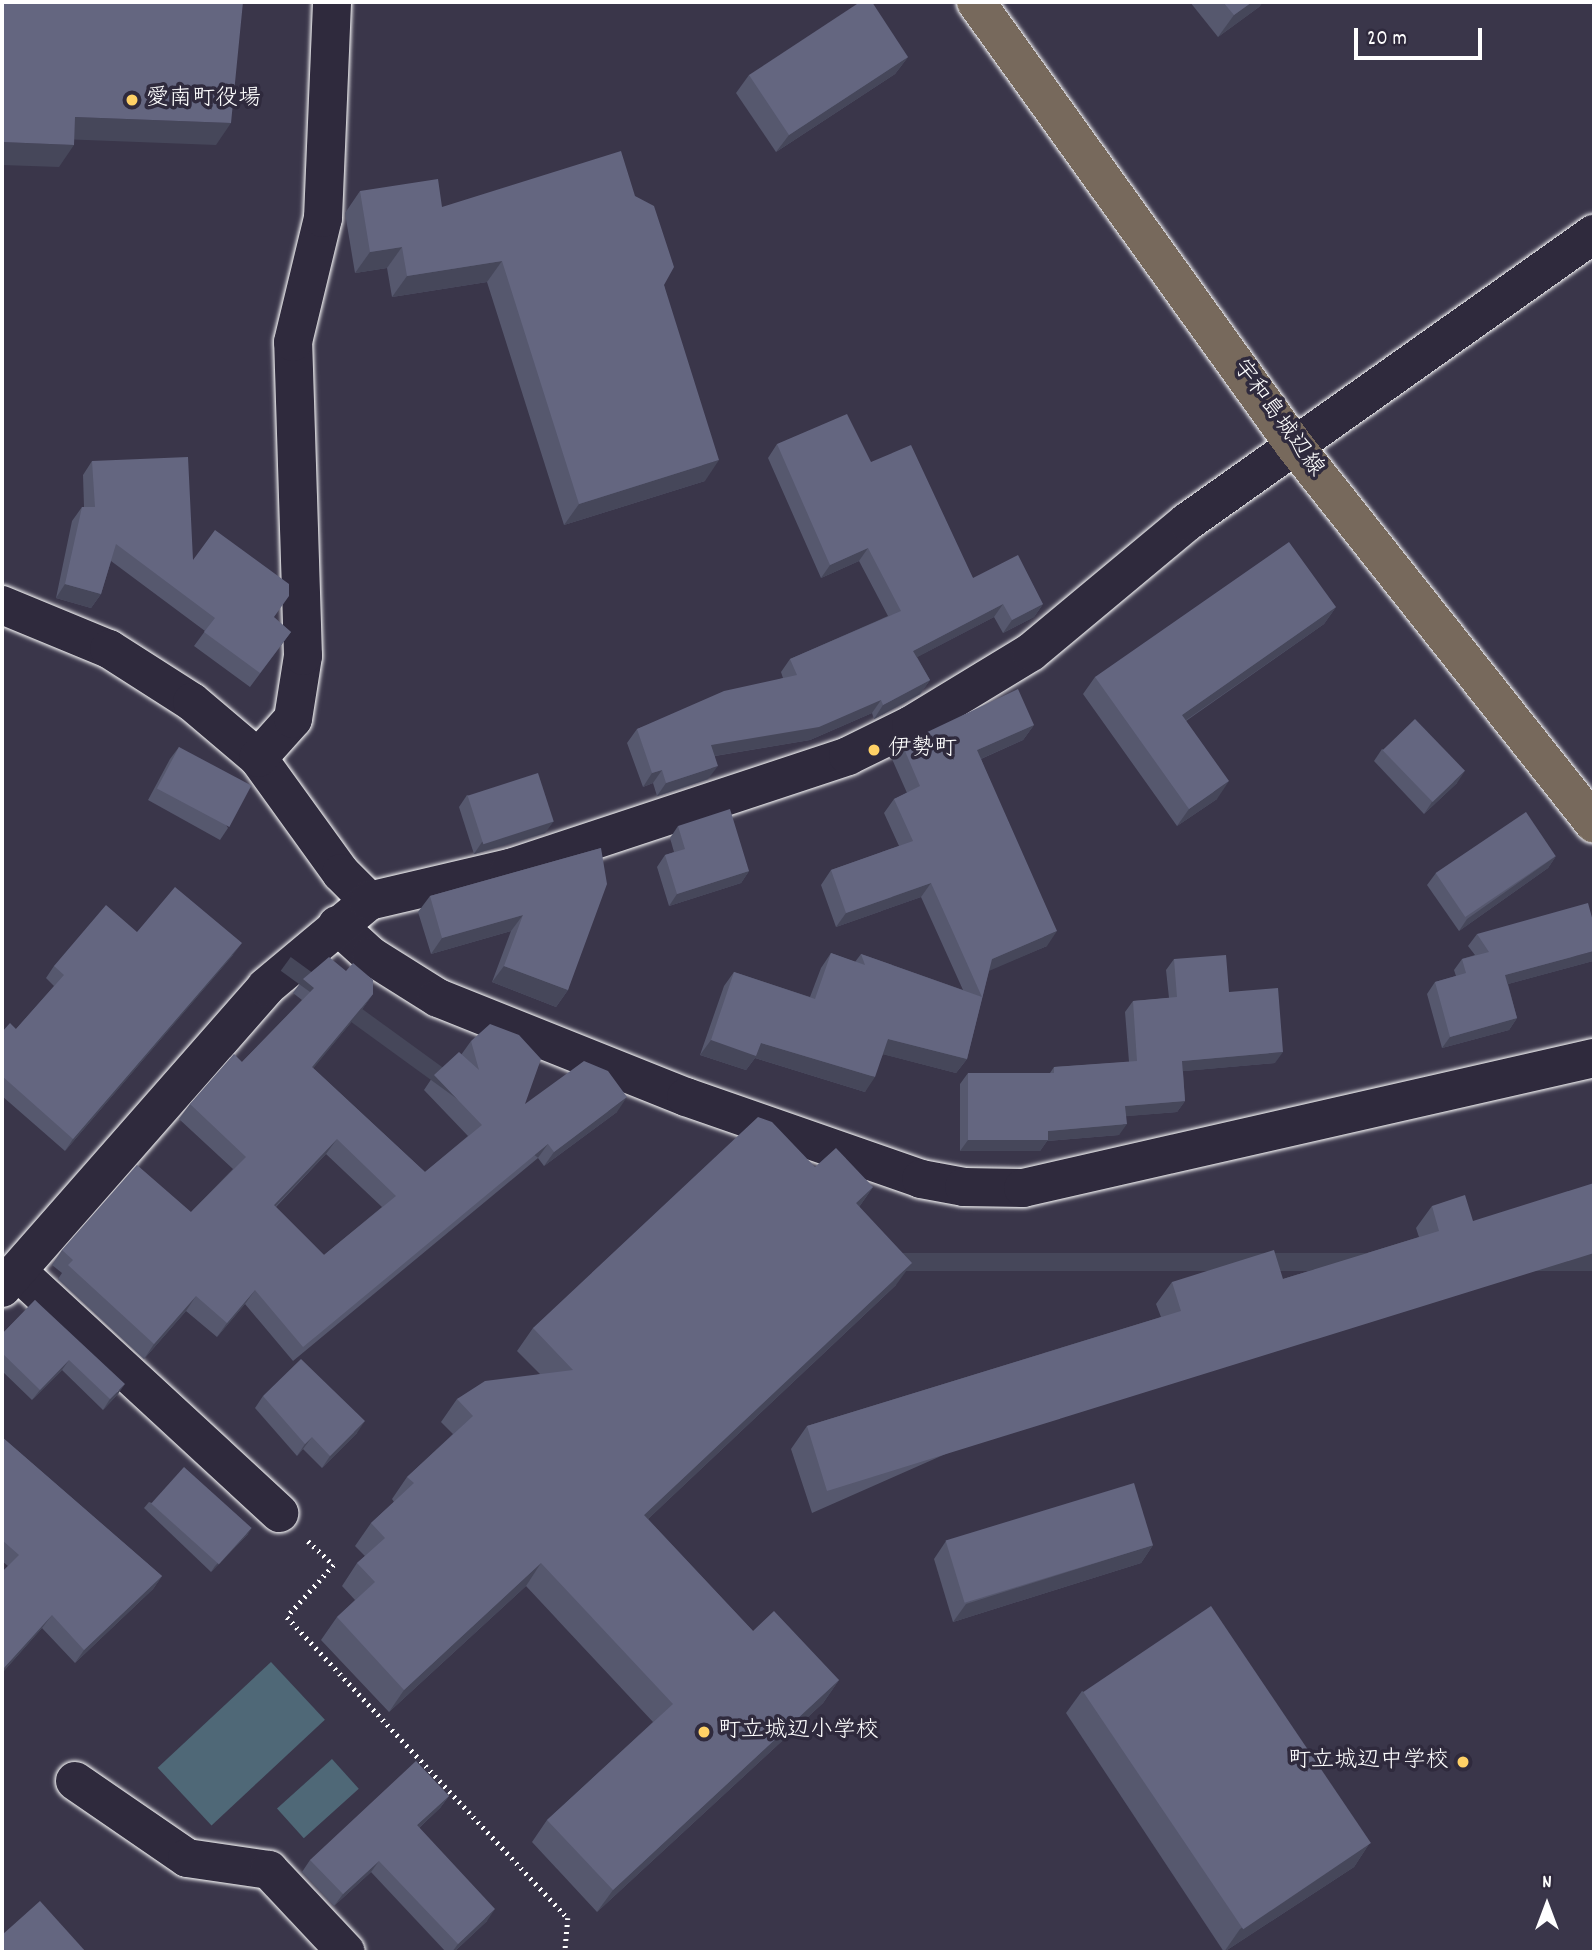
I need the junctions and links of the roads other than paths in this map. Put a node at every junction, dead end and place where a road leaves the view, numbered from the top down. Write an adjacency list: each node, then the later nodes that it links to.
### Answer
1 (332, 2): 6 (street)
2 (976, 2): 4 (main road, 宇和島城辺線)
3 (1594, 234): 4 (street)
4 (1294, 445): 7 (main road, 宇和島城辺線); 8 (street)
5 (2, 604): 6 (street)
6 (258, 758): 8 (street)
7 (1594, 823)
8 (369, 901): 9 (street)
9 (337, 925): 10 (street); 11 (street)
10 (1594, 1058)
11 (9, 1279): 12 (street)
12 (279, 1513)
13 (75, 1781): 14 (street)
14 (346, 1952)

